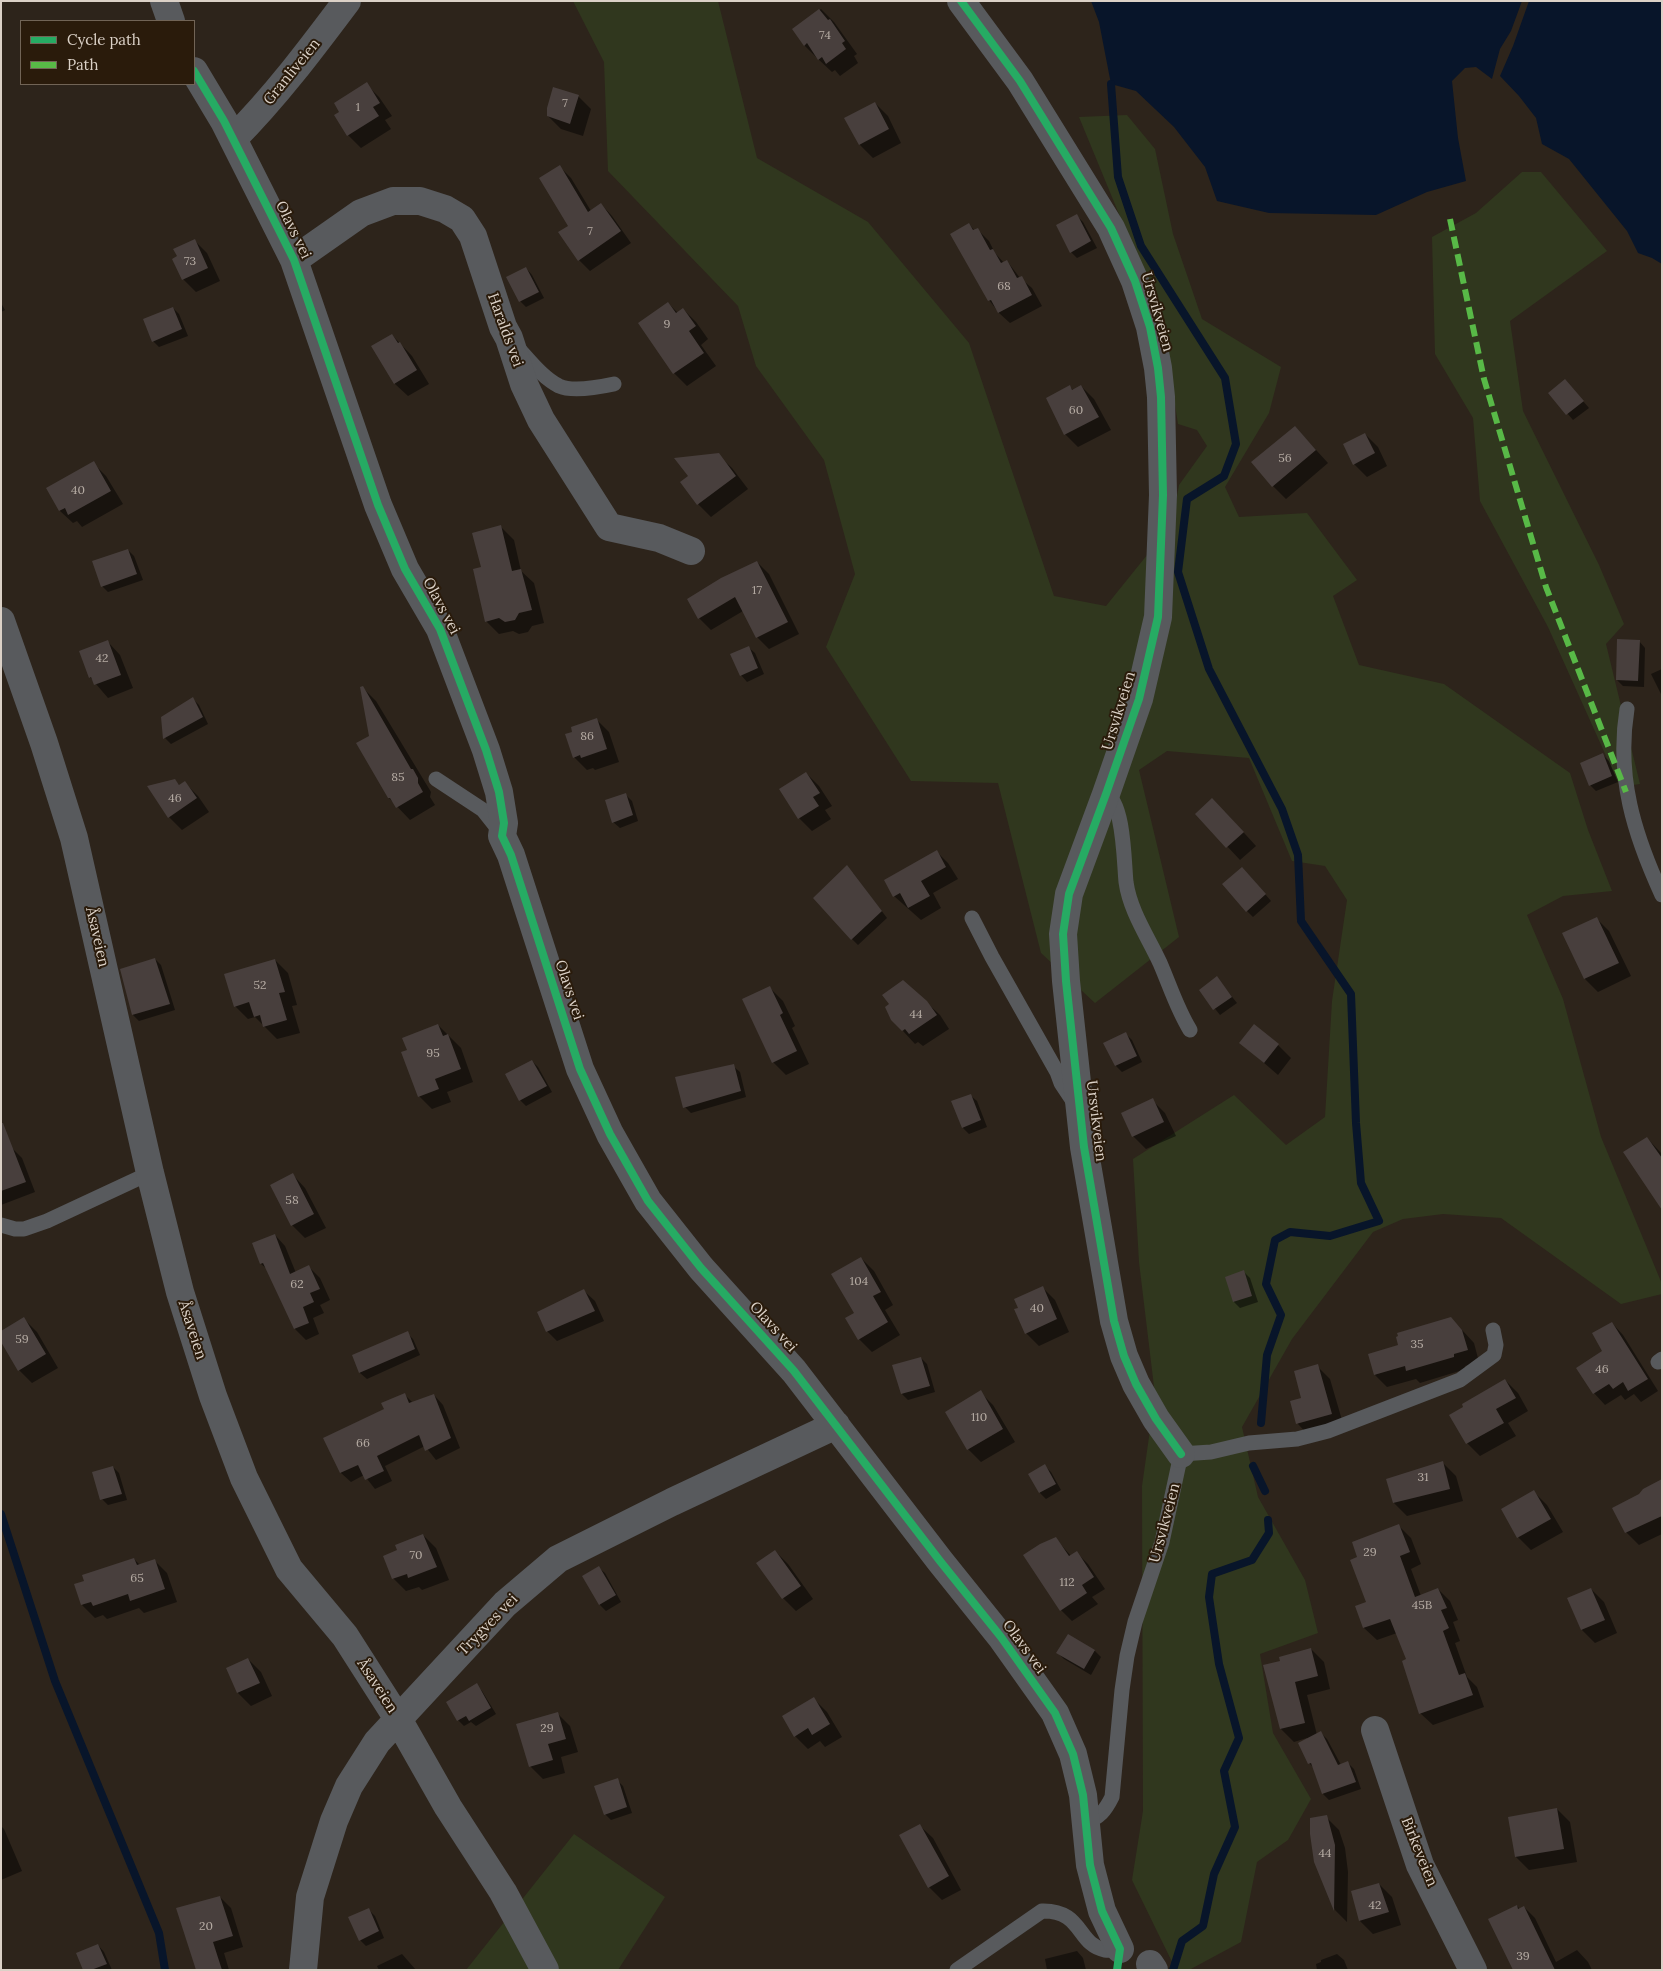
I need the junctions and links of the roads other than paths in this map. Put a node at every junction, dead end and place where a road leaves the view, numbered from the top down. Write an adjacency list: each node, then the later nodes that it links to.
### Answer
1 (164, 1): 4 (street)
2 (347, 1): 6 (street, Granliveien)
3 (961, 1): 14 (street, Ursvikveien)
4 (171, 20)
5 (195, 73): 6 (street, Olavs vei)
6 (233, 139): 7 (street, Olavs vei)
7 (294, 260): 8 (street, Haralds vei); 15 (street, Olavs vei)
8 (509, 338): 9 (lane); 10 (street, Haralds vei)
9 (614, 384)
10 (691, 551)
11 (1, 621): 20 (street, Åsaveien)
12 (1627, 709): 16 (lane)
13 (436, 779): 15 (lane)
14 (1106, 794): 18 (lane); 19 (street, Ursvikveien)
15 (502, 836): 23 (street, Olavs vei)
16 (1662, 895)
17 (972, 918): 19 (lane)
18 (1190, 1030)
19 (1080, 1111): 24 (street, Ursvikveien)
20 (150, 1172): 21 (lane); 25 (street, Åsaveien)
21 (1, 1225)
22 (1493, 1330): 24 (lane)
23 (836, 1425): 25 (street, Trygves vei); 27 (street, Olavs vei)
24 (1181, 1454): 27 (lane, Ursvikveien)
25 (398, 1720): 29 (street, Trygves vei); 30 (street, Åsaveien)
26 (1375, 1730): 32 (street, Birkeveien)
27 (1086, 1823): 28 (street)
28 (1120, 1949): 31 (lane)
29 (303, 1970)
30 (545, 1970)
31 (957, 1970)
32 (1474, 1970)

